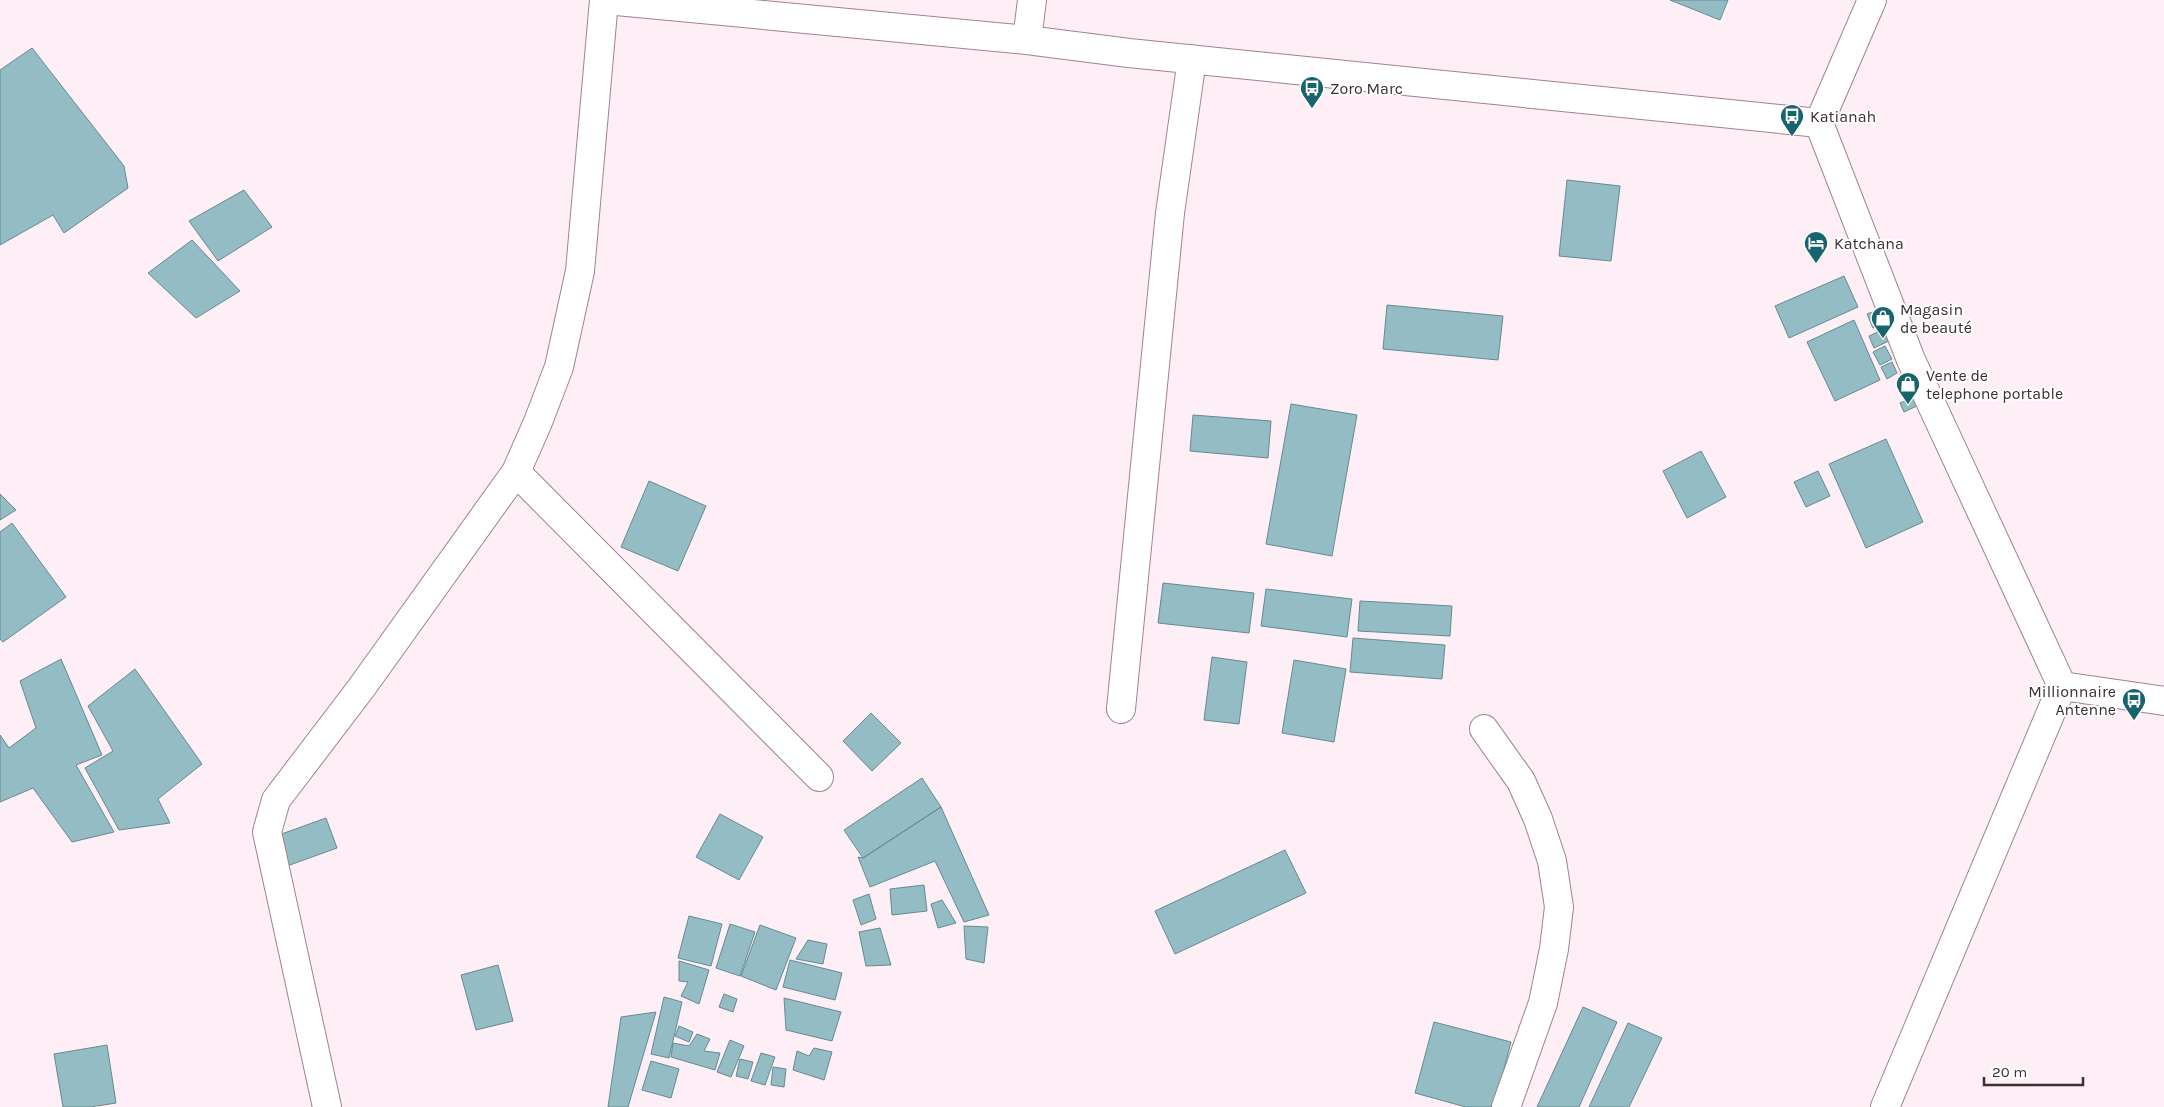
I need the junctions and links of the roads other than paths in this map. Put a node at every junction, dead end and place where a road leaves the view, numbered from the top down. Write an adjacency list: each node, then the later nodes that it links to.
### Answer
1 (605, 0): 4 (street); 7 (street)
2 (1032, 0): 4 (street)
3 (1872, 0): 6 (street)
4 (1027, 40): 5 (street)
5 (1192, 59): 6 (street); 10 (street)
6 (1819, 123): 8 (street)
7 (516, 472): 12 (street); 13 (street)
8 (2062, 686): 9 (street); 15 (street)
9 (2164, 700)
10 (1121, 709)
11 (1484, 729): 14 (street)
12 (820, 776)
13 (327, 1107)
14 (1506, 1107)
15 (1885, 1107)

